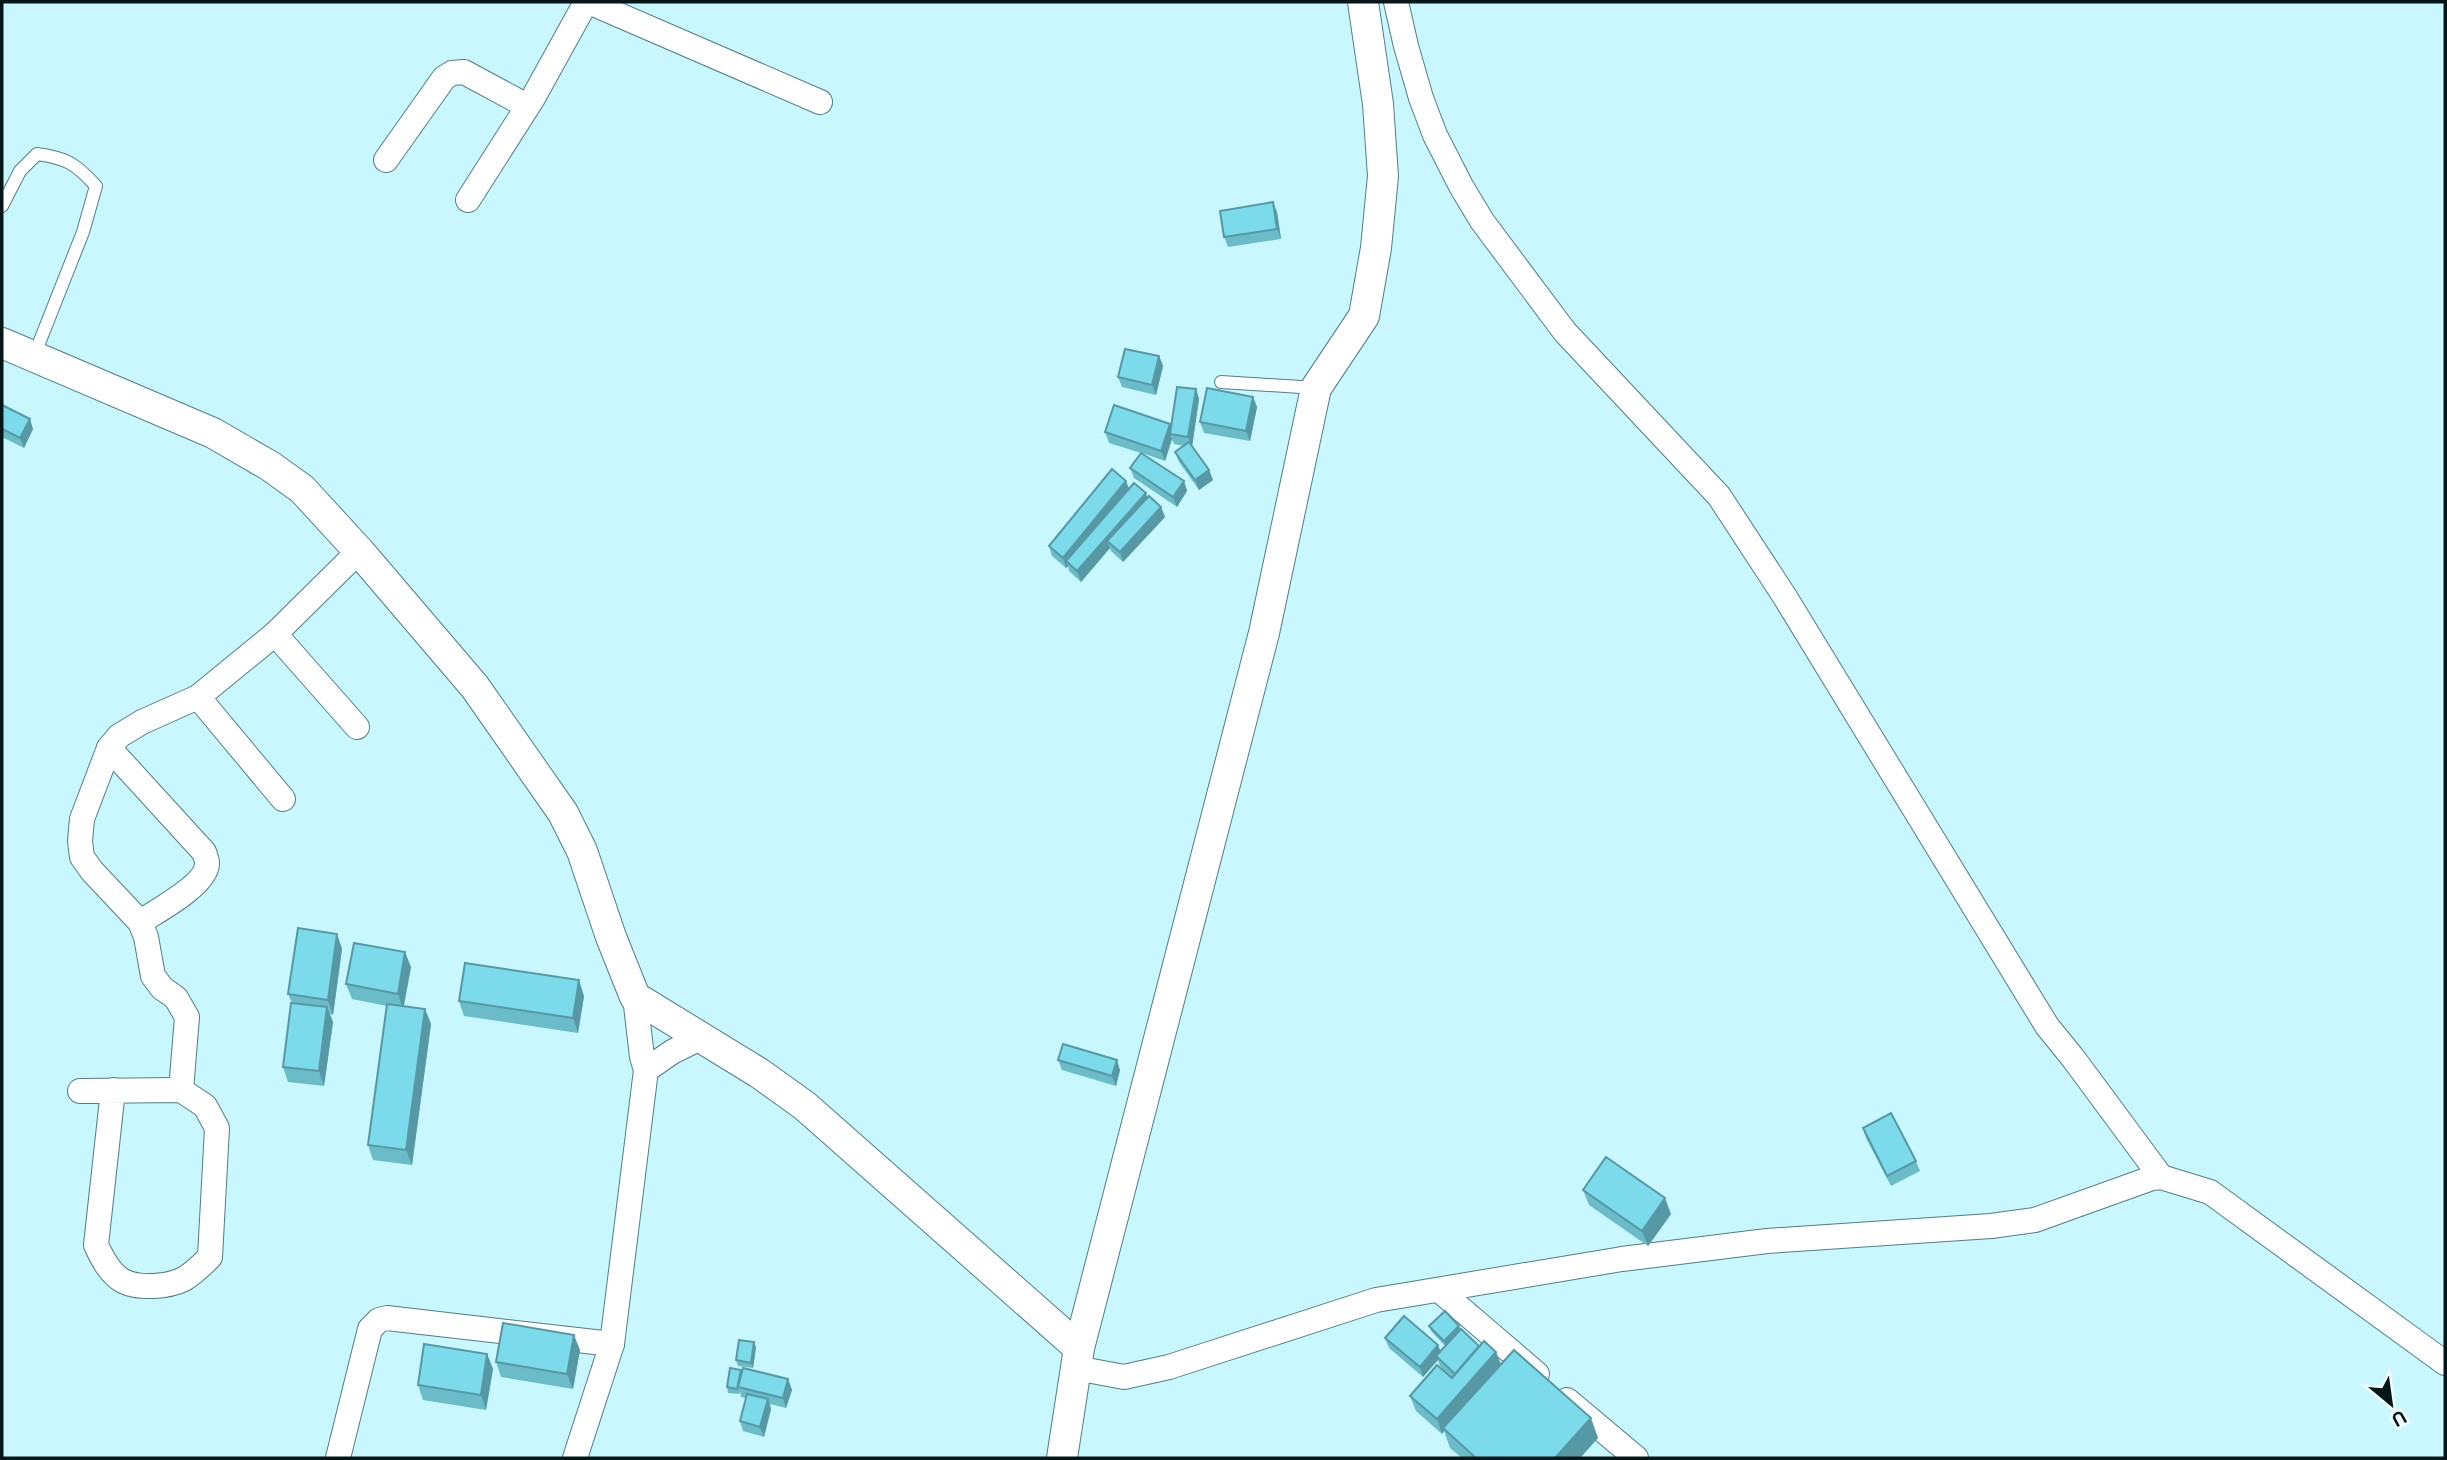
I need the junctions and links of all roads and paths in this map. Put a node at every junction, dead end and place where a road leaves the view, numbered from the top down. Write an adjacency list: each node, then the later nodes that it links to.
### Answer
1 (587, 2): 4 (street); 6 (street)
2 (1363, 2): 13 (street)
3 (1396, 2): 27 (street)
4 (632, 10): 5 (street)
5 (820, 102)
6 (527, 106): 7 (street); 8 (street)
7 (386, 160)
8 (468, 200)
9 (2, 206): 11 (lane)
10 (2, 342): 11 (street)
11 (34, 356): 14 (street)
12 (1222, 382): 13 (lane)
13 (1316, 388): 30 (street)
14 (359, 551): 15 (street); 21 (street)
15 (275, 634): 16 (street); 17 (street)
16 (198, 697): 18 (street); 19 (street)
17 (357, 727)
18 (109, 748): 20 (street); 20 (street)
19 (283, 799)
20 (140, 922): 25 (street)
21 (635, 997): 22 (street); 23 (street)
22 (702, 1037): 23 (street); 30 (street)
23 (646, 1070): 29 (street)
24 (113, 1090): 25 (street); 25 (street); 26 (street)
25 (181, 1090)
26 (80, 1091)
27 (2161, 1177): 28 (street); 31 (street)
28 (1439, 1290): 30 (street); 35 (street)
29 (612, 1343): 32 (street); 33 (street)
30 (1078, 1358): 34 (street)
31 (2445, 1363)
32 (338, 1458)
33 (575, 1458)
34 (1062, 1458)
35 (1636, 1458)

